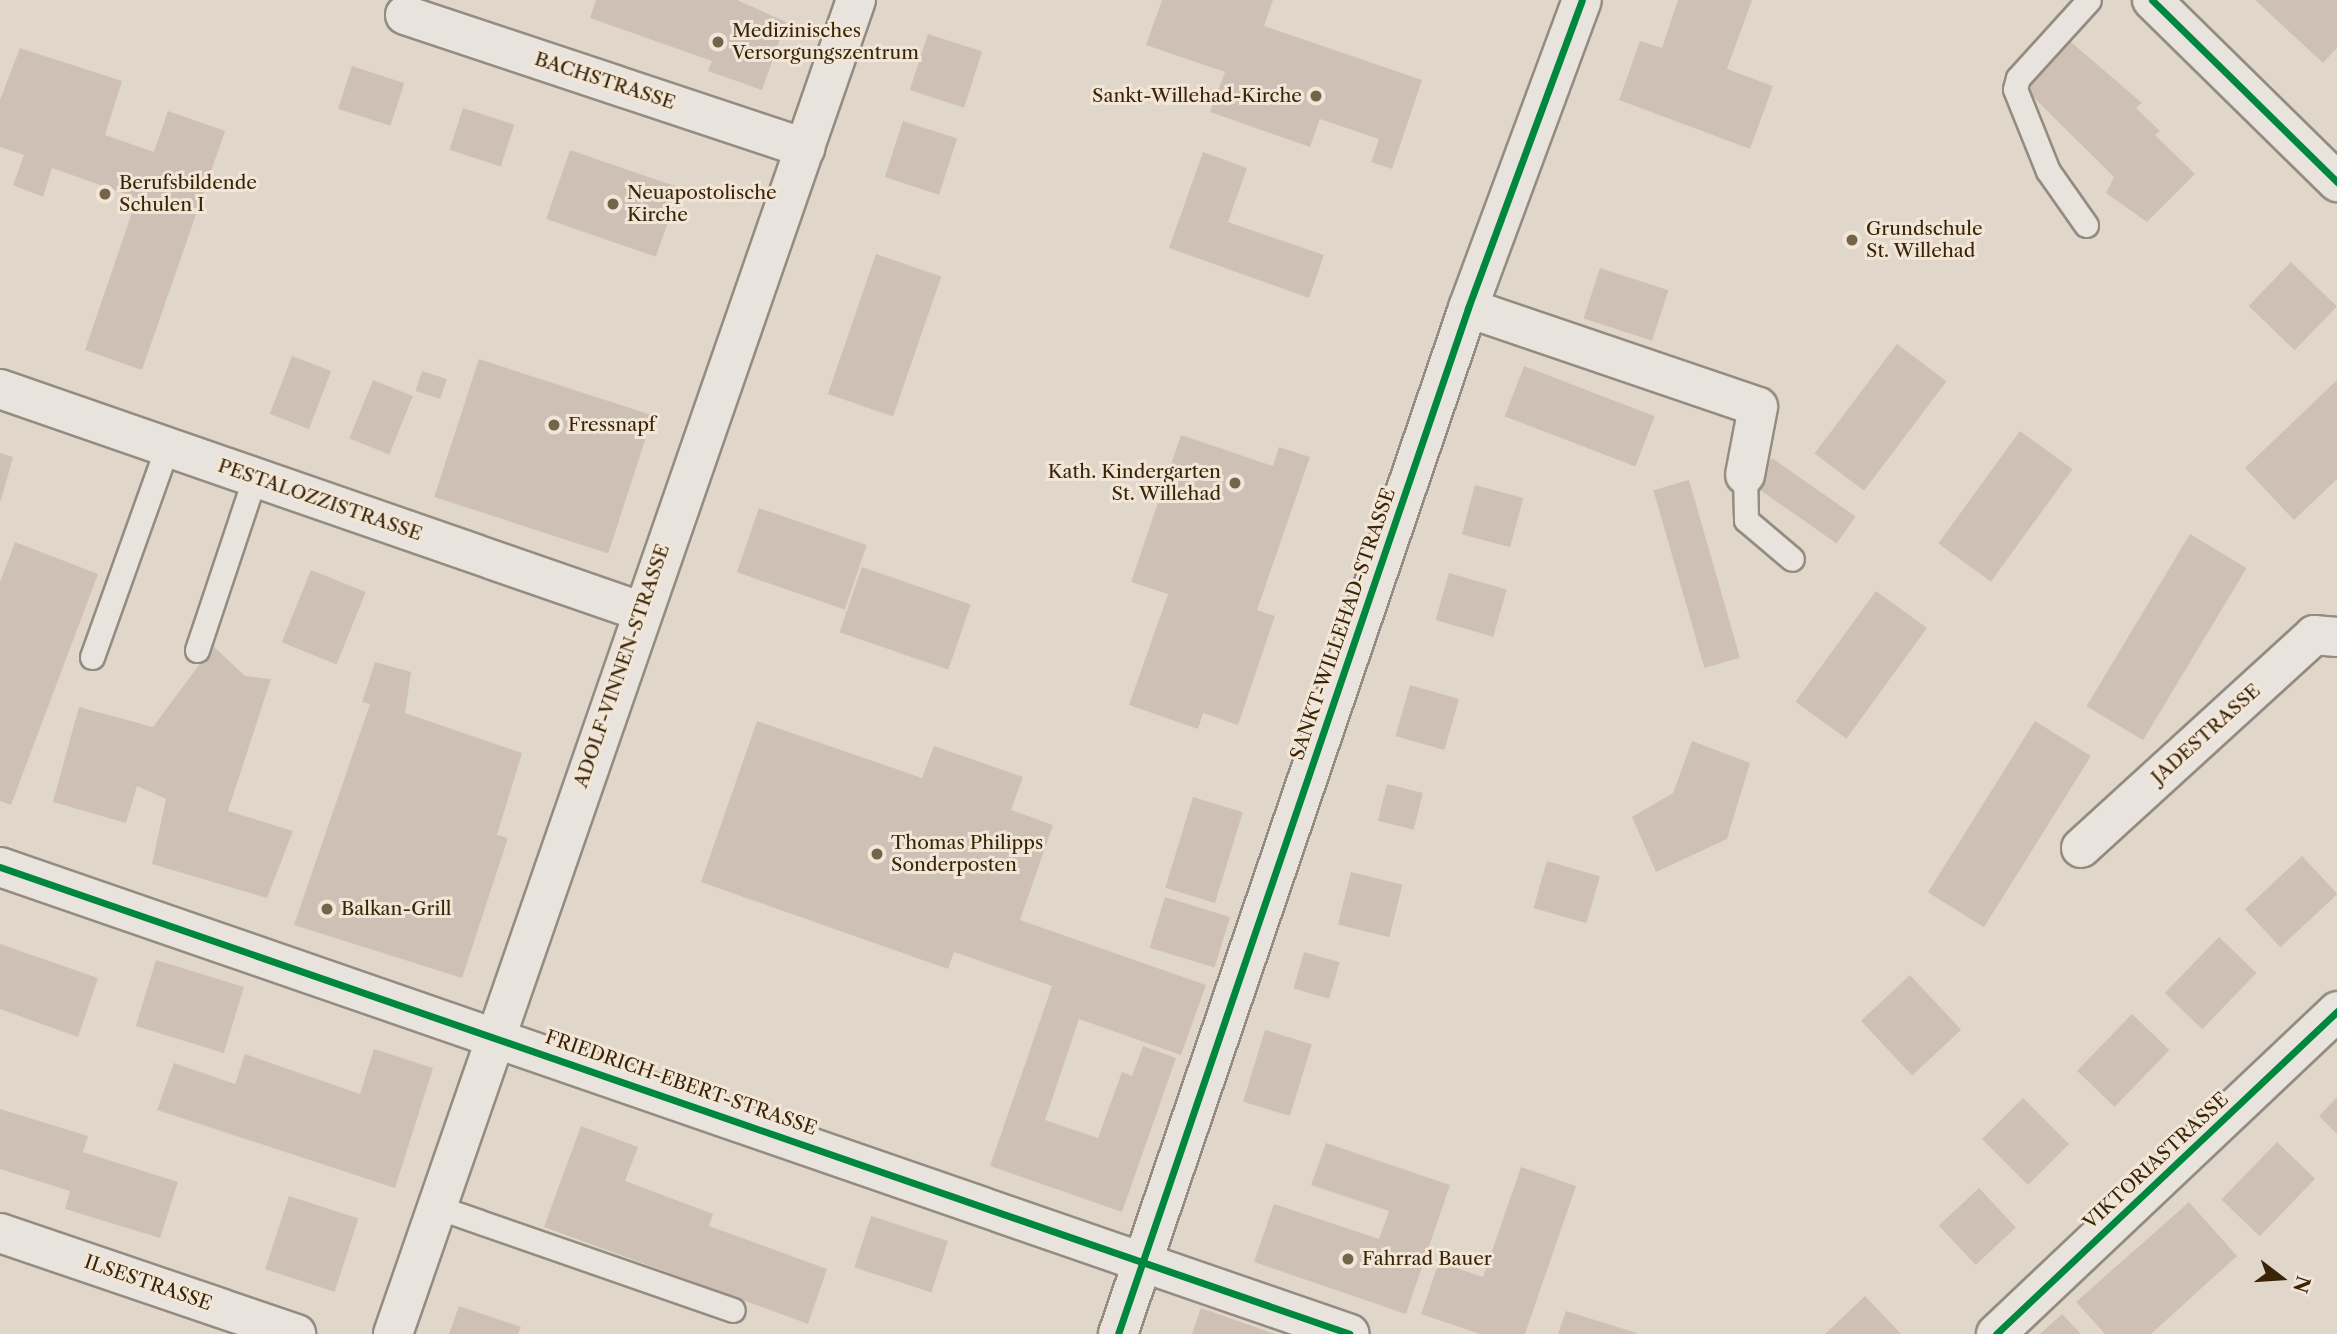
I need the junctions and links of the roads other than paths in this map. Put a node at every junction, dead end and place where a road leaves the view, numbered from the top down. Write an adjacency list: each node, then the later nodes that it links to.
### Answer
1 (856, 0): 6 (street, ADOLF-VINNEN-STRASSE)
2 (1582, 0): 9 (street, SANKT-WILLEHAD-STRASSE)
3 (2089, 0): 8 (lane)
4 (2152, 0): 7 (street)
5 (405, 15): 6 (street, BACHSTRASSE)
6 (805, 148): 15 (street, ADOLF-VINNEN-STRASSE)
7 (2337, 182)
8 (2086, 225)
9 (1468, 308): 12 (street); 25 (street, SANKT-WILLEHAD-STRASSE)
10 (0, 389): 11 (street, PESTALOZZISTRASSE)
11 (167, 448): 13 (street, PESTALOZZISTRASSE); 18 (lane)
12 (1745, 475): 14 (lane)
13 (255, 477): 15 (street, PESTALOZZISTRASSE); 17 (lane)
14 (1791, 559)
15 (640, 611): 22 (street, ADOLF-VINNEN-STRASSE)
16 (2337, 638): 19 (street, JADESTRASSE)
17 (197, 650)
18 (92, 657)
19 (2081, 848)
20 (0, 867): 22 (street, FRIEDRICH-EBERT-STRASSE)
21 (2337, 1010): 31 (street, VIKTORIASTRASSE)
22 (496, 1037): 23 (street, ADOLF-VINNEN-STRASSE); 25 (street, FRIEDRICH-EBERT-STRASSE)
23 (437, 1207): 26 (lane); 28 (street, ADOLF-VINNEN-STRASSE)
24 (0, 1233): 27 (street, ILSESTRASSE)
25 (1143, 1261): 29 (street, SANKT-WILLEHAD-STRASSE); 30 (street, FRIEDRICH-EBERT-STRASSE)
26 (733, 1310)
27 (296, 1334)
28 (393, 1334)
29 (1118, 1334)
30 (1350, 1334)
31 (1996, 1334)

